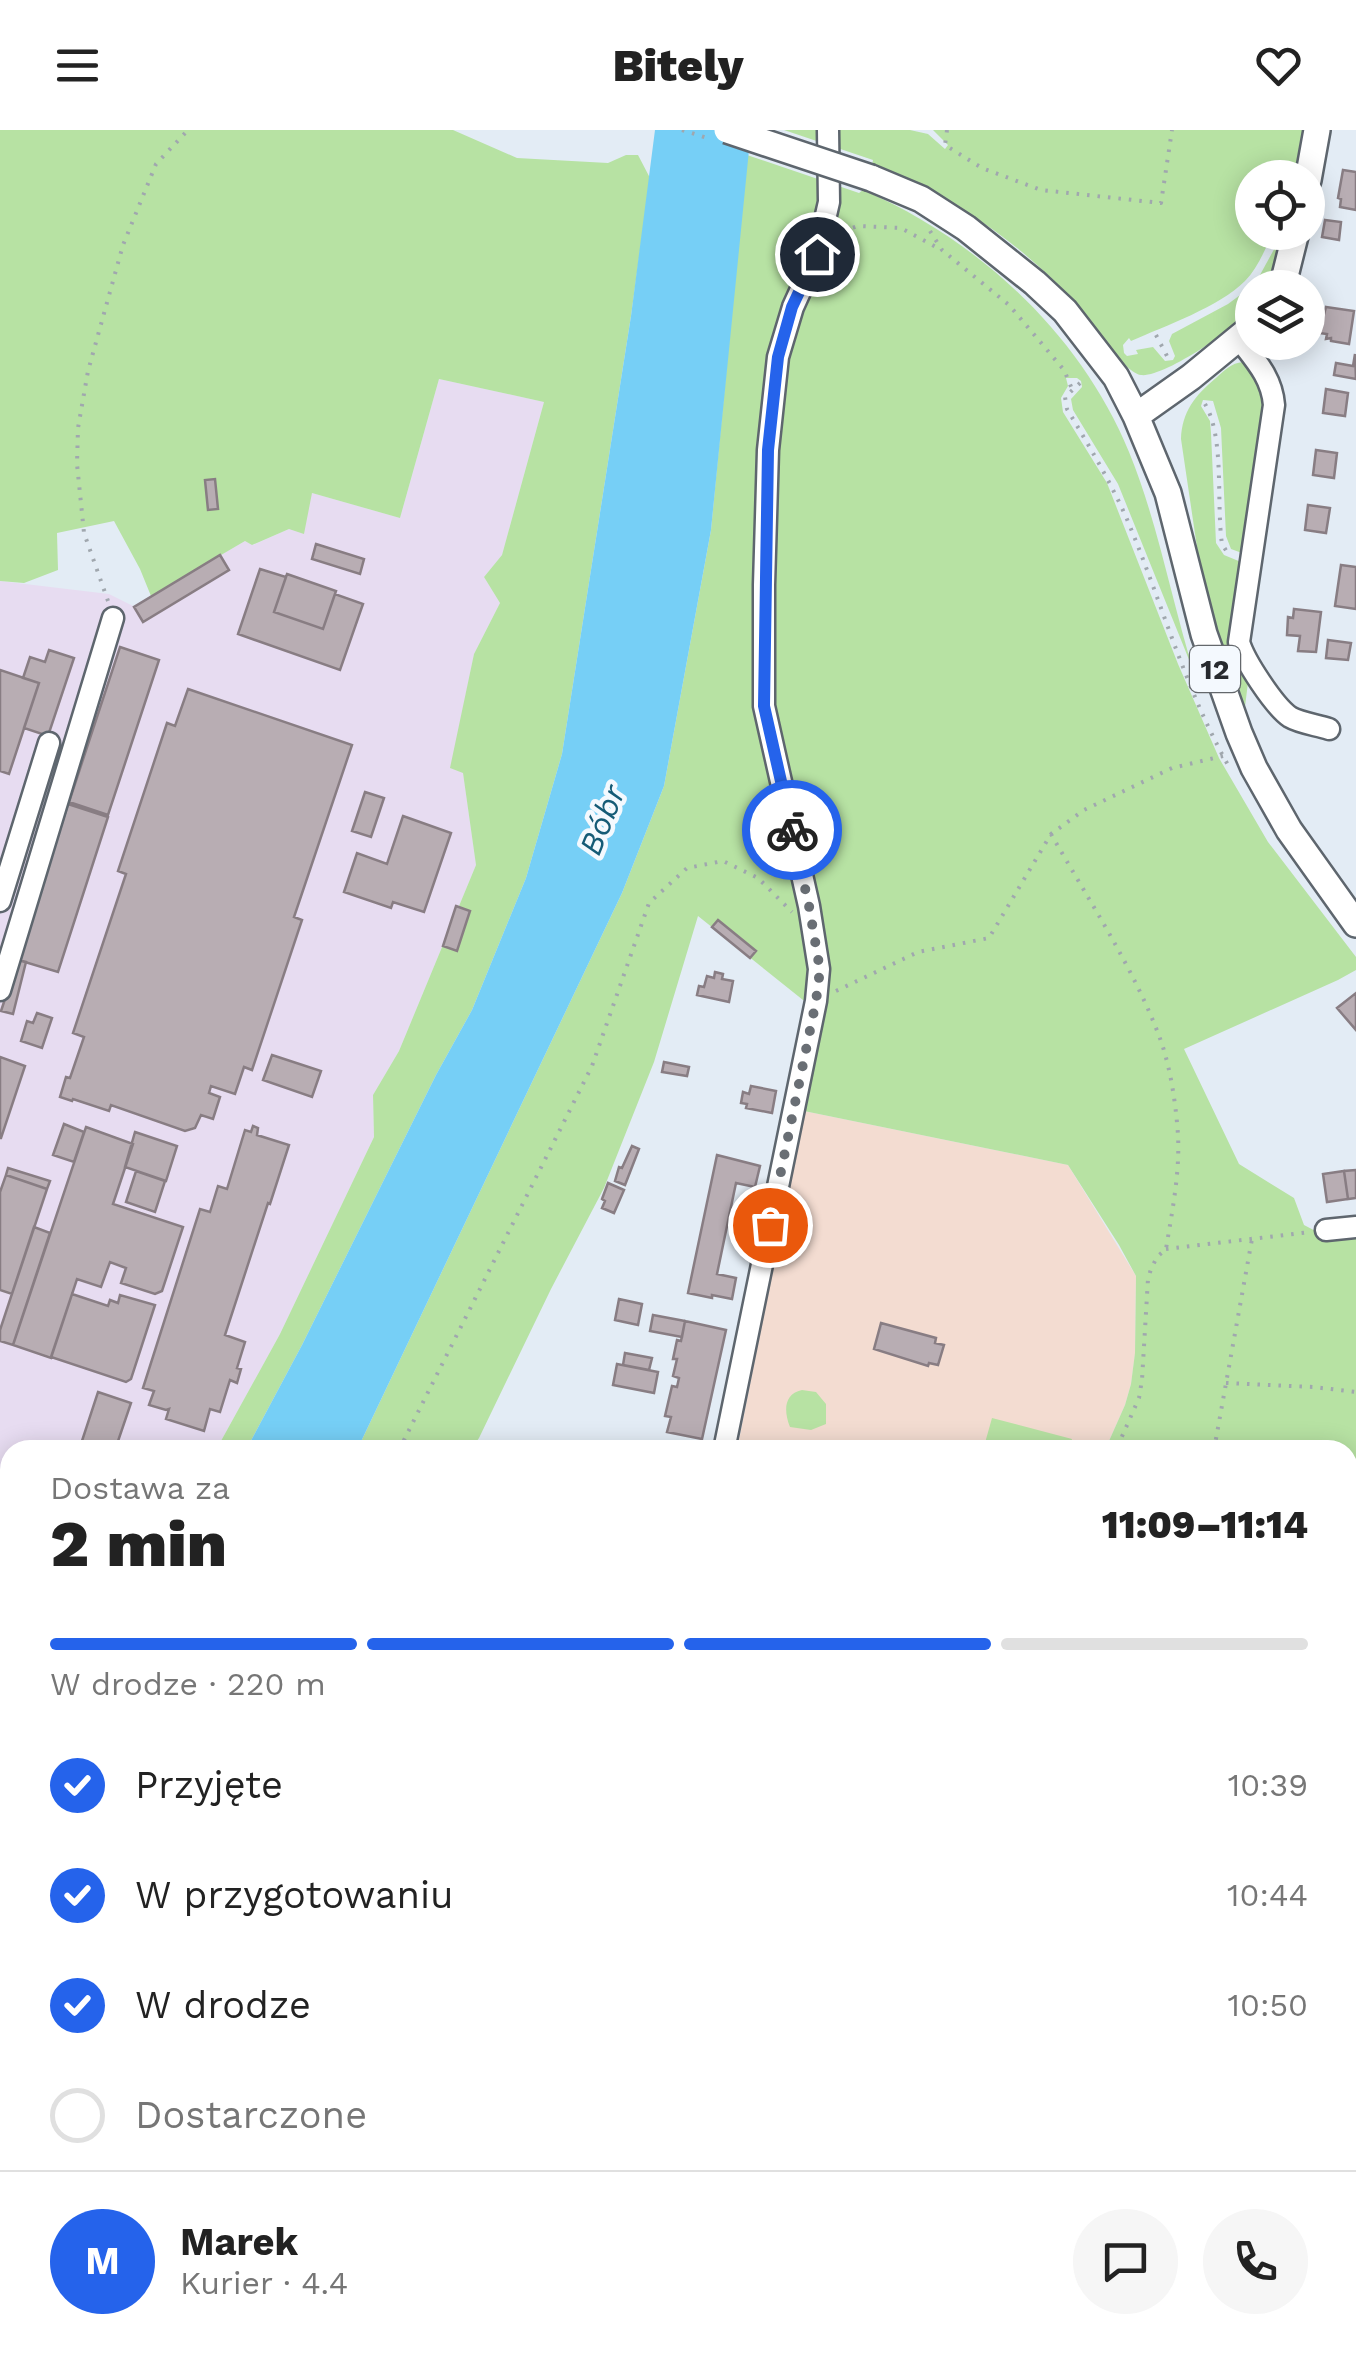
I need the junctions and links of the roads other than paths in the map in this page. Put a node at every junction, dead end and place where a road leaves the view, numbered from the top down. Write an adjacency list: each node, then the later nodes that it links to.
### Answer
1 (728, 130): 7 (main road, 12, bridge)
2 (828, 130): 16 (street)
3 (1316, 130): 4 (main road)
4 (1311, 160)
5 (1235, 342): 7 (main road)
6 (1259, 360): 9 (street)
7 (1136, 416): 12 (main road, 12)
8 (113, 618): 13 (street)
9 (1329, 728)
10 (49, 742): 11 (street)
11 (0, 901)
12 (1356, 924)
13 (0, 990)
14 (1356, 1227): 15 (street)
15 (1326, 1230)
16 (726, 1440)

